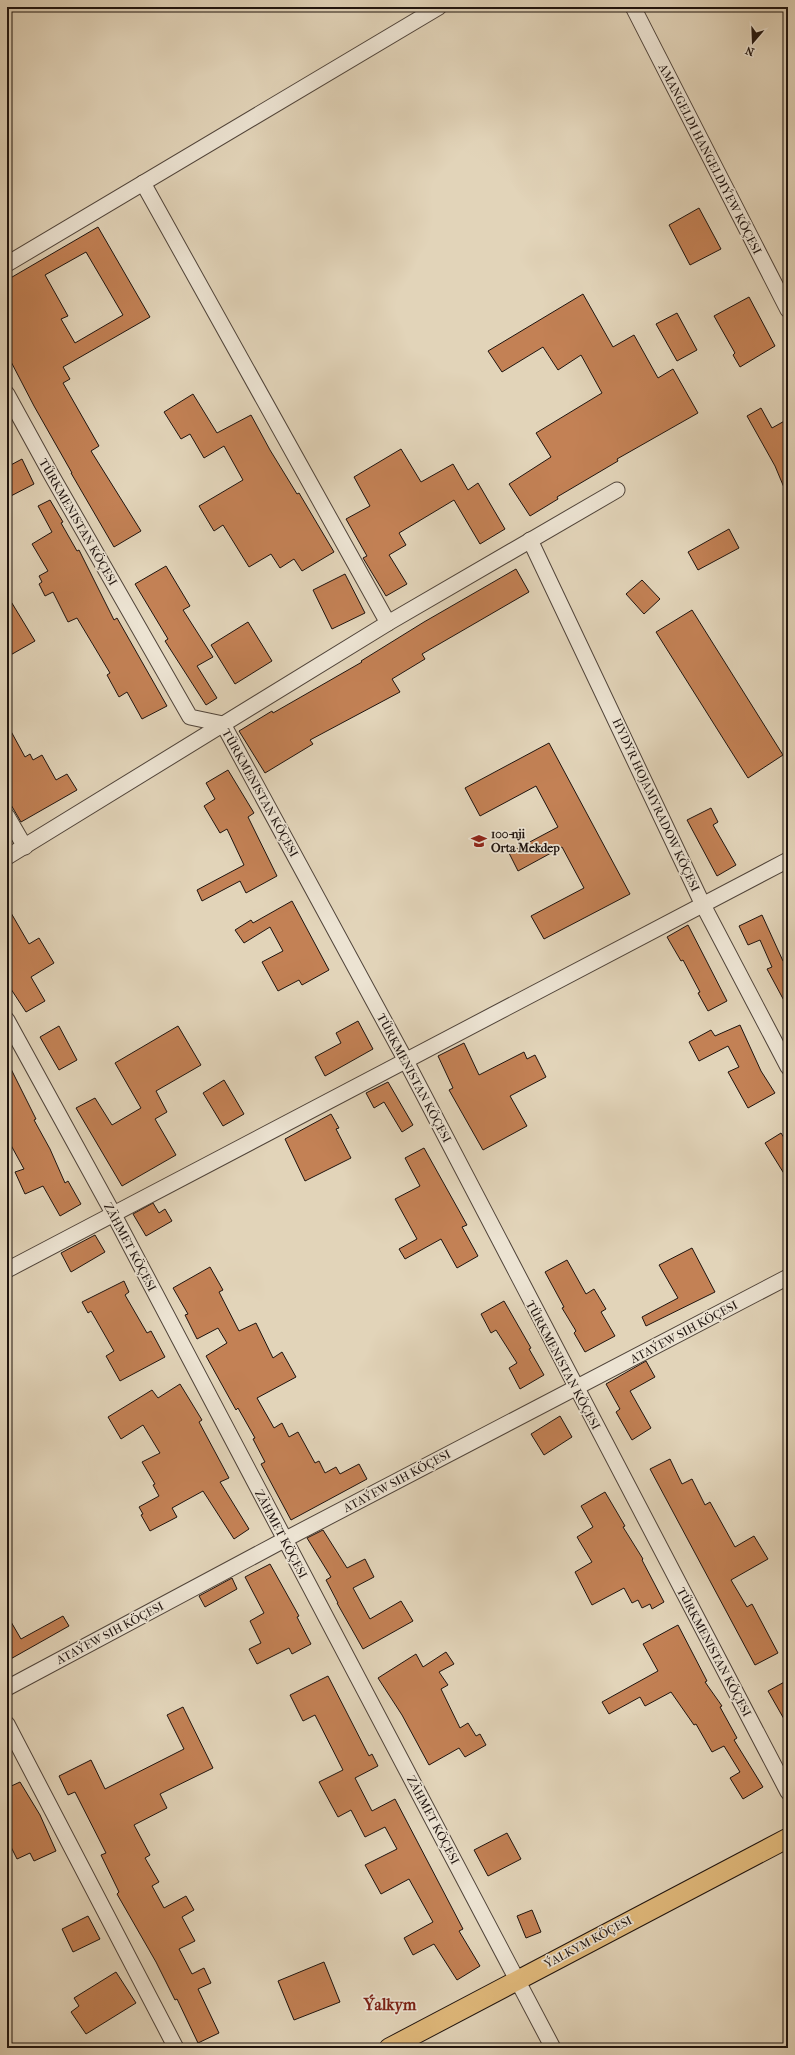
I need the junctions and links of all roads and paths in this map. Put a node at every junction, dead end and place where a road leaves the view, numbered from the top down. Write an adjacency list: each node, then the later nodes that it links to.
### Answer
1 (439, 7): 3 (street)
2 (633, 7): 5 (street, AMANGELDI HANGELDIÝEW KÖÇESI)
3 (143, 183): 4 (street); 9 (street)
4 (7, 264)
5 (788, 310)
6 (7, 394): 10 (street, TÜRKMENISTAN KÖÇESI)
7 (617, 490): 8 (street)
8 (530, 540): 9 (street); 15 (street, HYDYR HOJAMYRADOW KÖÇESI)
9 (388, 622): 10 (street)
10 (223, 724): 12 (street); 17 (street, TÜRKMENISTAN KÖÇESI)
11 (7, 816): 12 (street)
12 (25, 847): 13 (street)
13 (7, 857)
14 (788, 860): 15 (street)
15 (703, 905): 17 (street); 18 (street, HYDYR HOJAMYRADOW KÖÇESI)
16 (7, 1020): 19 (street, ZÄHMET KÖÇESI)
17 (406, 1061): 19 (street); 22 (street, TÜRKMENISTAN KÖÇESI)
18 (788, 1067)
19 (114, 1215): 20 (street); 23 (street, ZÄHMET KÖÇESI)
20 (7, 1270)
21 (788, 1278): 22 (street, ATAÝEW SIH KÖÇESI)
22 (575, 1388): 23 (street, ATAÝEW SIH KÖÇESI); 26 (street, TÜRKMENISTAN KÖÇESI)
23 (284, 1540): 24 (street, ATAÝEW SIH KÖÇESI); 29 (street, ZÄHMET KÖÇESI)
24 (7, 1688)
25 (7, 1724): 30 (street)
26 (788, 1792)
27 (788, 1838): 29 (main road, ÝALKYM KÖÇESI)
28 (788, 1848): 29 (main road, ÝALKYM KÖÇESI)
29 (520, 1985): 31 (main road, ÝALKYM KÖÇESI); 32 (main road, ÝALKYM KÖÇESI); 33 (street, ZÄHMET KÖÇESI)
30 (176, 2048)
31 (389, 2048)
32 (411, 2048)
33 (553, 2048)

